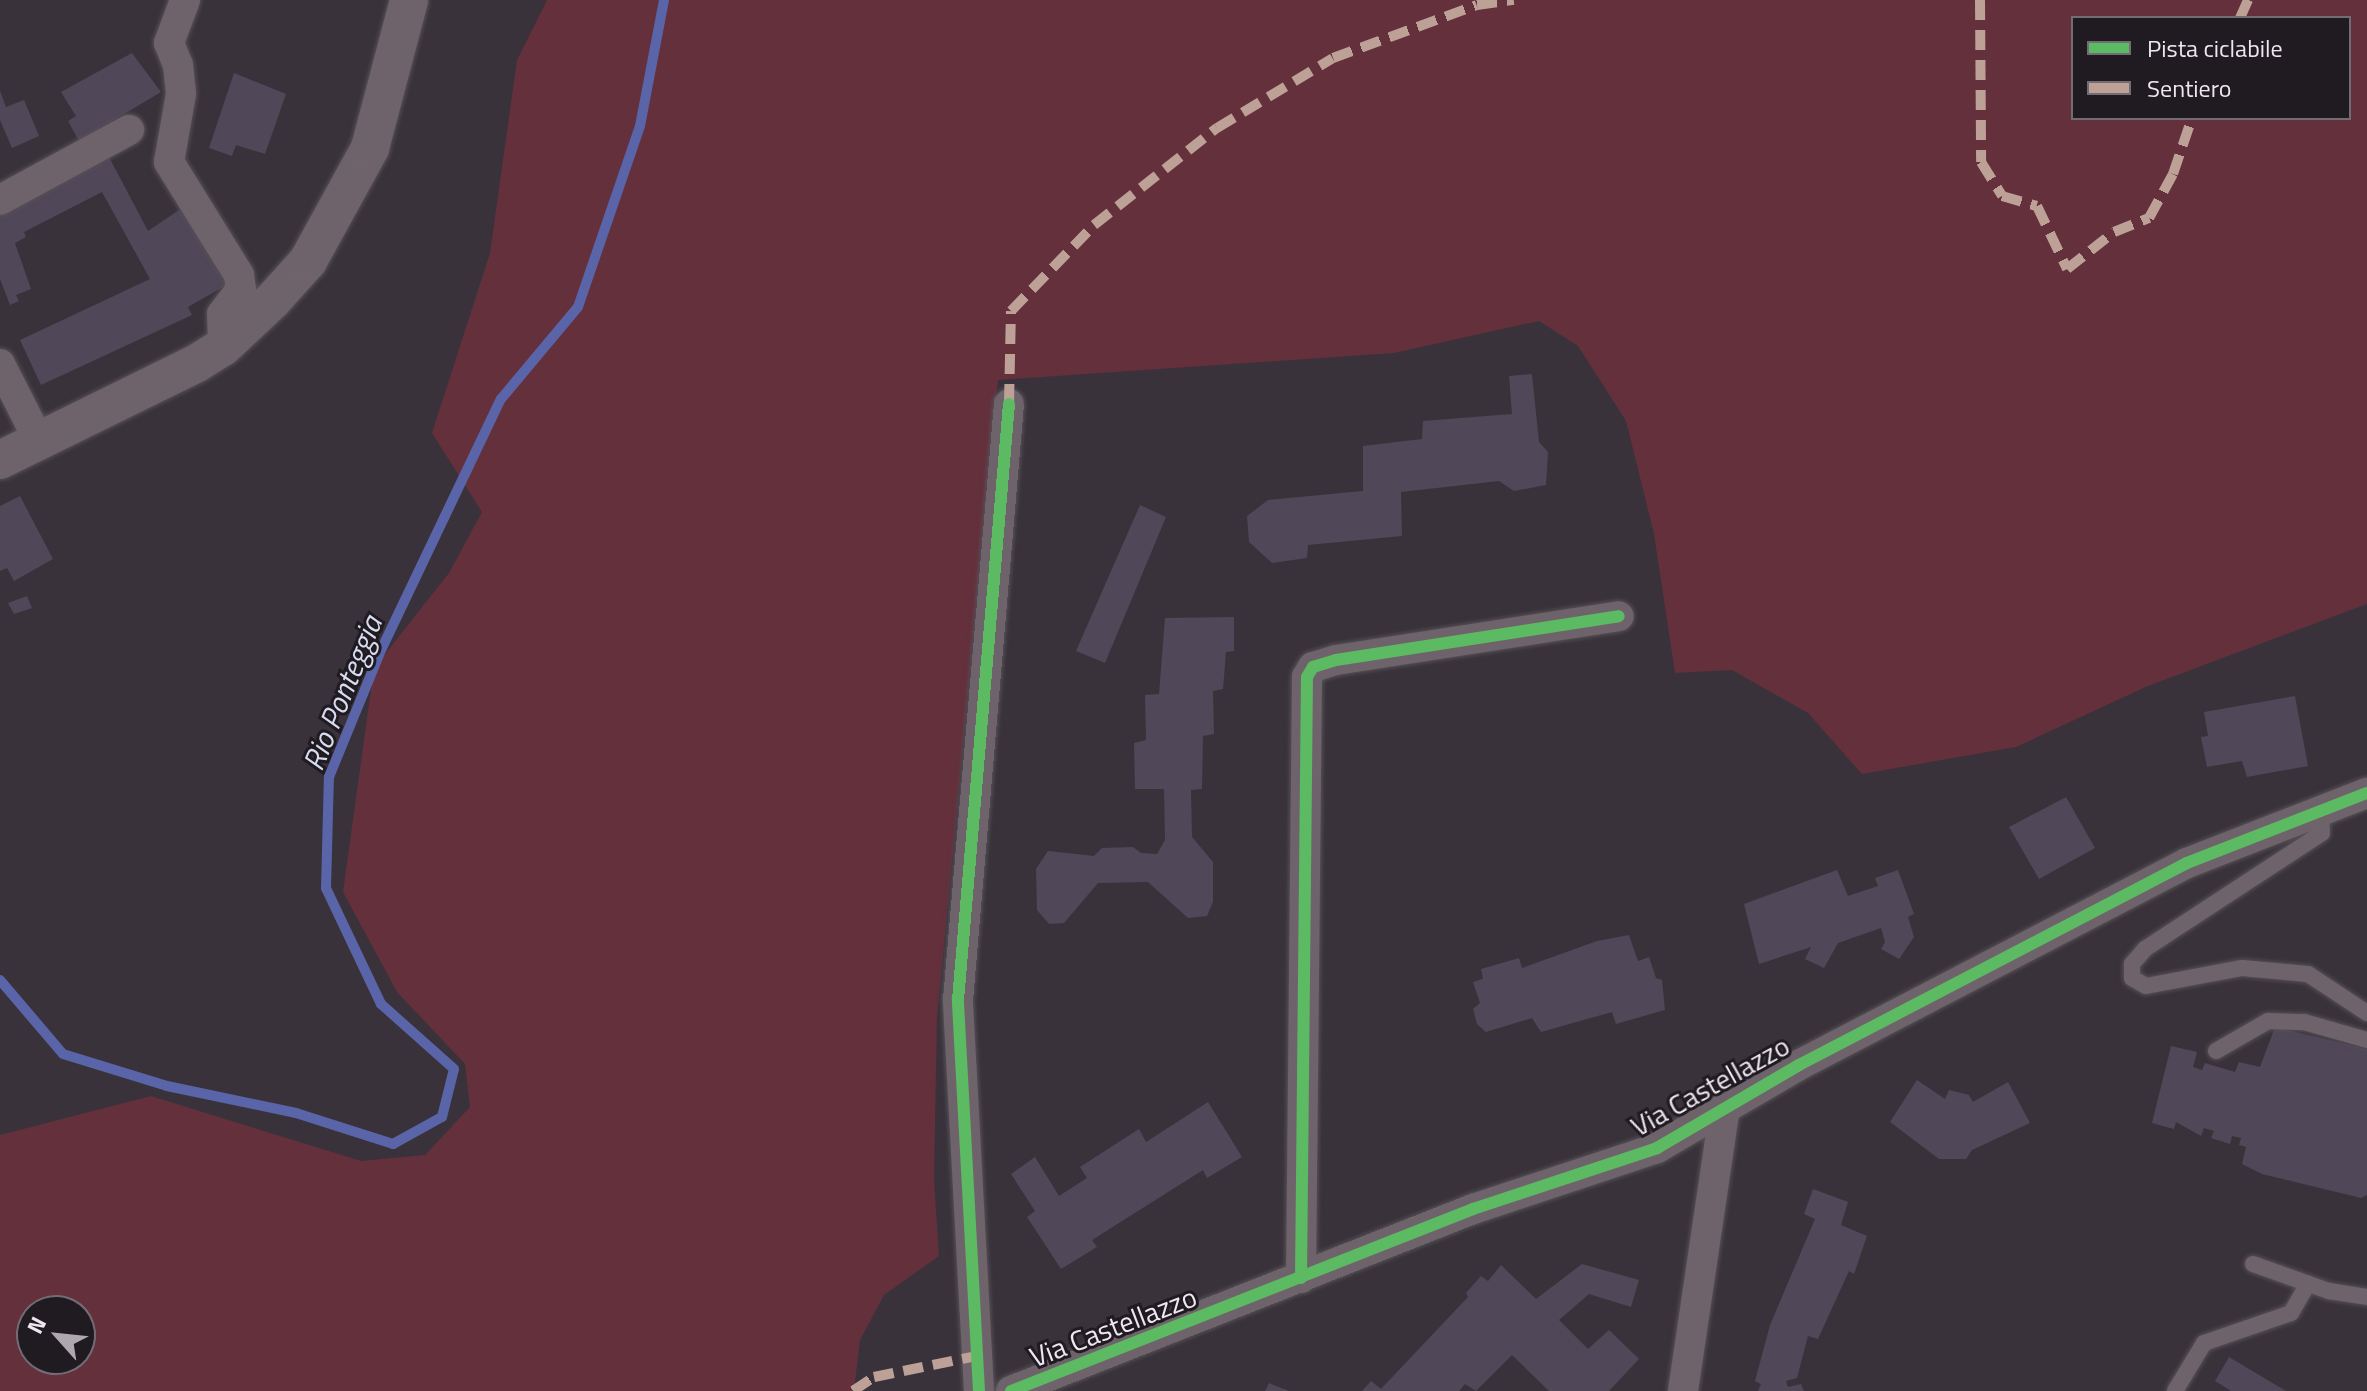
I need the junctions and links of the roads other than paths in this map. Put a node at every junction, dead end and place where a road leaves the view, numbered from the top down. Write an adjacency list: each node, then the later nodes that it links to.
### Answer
1 (185, 0): 5 (street)
2 (409, 0): 5 (street)
3 (129, 130): 4 (street)
4 (0, 200)
5 (210, 355): 8 (street)
6 (0, 364): 8 (street)
7 (1009, 404): 22 (street)
8 (40, 443): 9 (street)
9 (0, 460)
10 (1619, 616): 18 (street)
11 (2367, 793): 12 (street, Via Castellazzo)
12 (2321, 808): 13 (lane); 16 (street, Via Castellazzo)
13 (2367, 1013)
14 (2367, 1040): 15 (lane)
15 (2216, 1051)
16 (1725, 1107): 18 (street, Via Castellazzo); 24 (street)
17 (2253, 1264): 19 (lane)
18 (1301, 1278): 21 (street, Via Castellazzo)
19 (2308, 1283): 20 (lane); 25 (lane)
20 (2367, 1297)
21 (1060, 1384): 23 (street, Via Castellazzo)
22 (979, 1391)
23 (1011, 1391)
24 (1683, 1391)
25 (2175, 1391)

